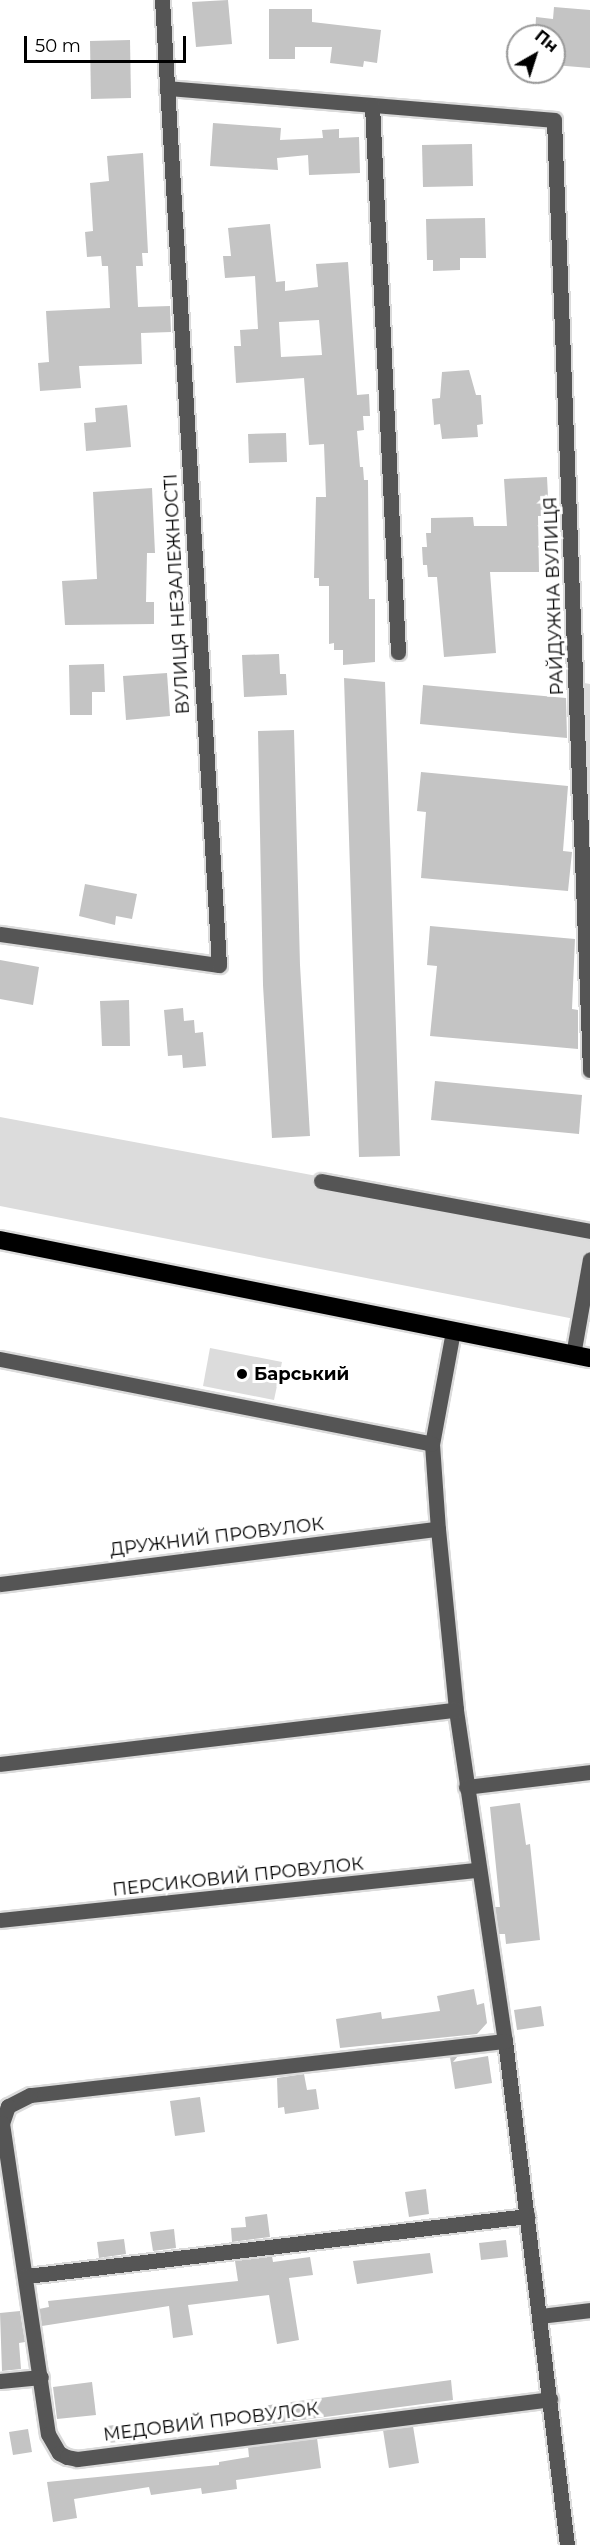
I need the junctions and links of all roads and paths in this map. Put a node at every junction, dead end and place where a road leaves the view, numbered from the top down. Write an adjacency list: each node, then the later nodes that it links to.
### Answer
1 (162, 0): 2 (street, ВУЛИЦЯ НЕЗАЛЕЖНОСТІ)
2 (167, 88): 3 (street); 5 (street, ВУЛИЦЯ НЕЗАЛЕЖНОСТІ)
3 (372, 105): 4 (street); 6 (street, РАЙДУЖНА ВУЛИЦЯ)
4 (398, 652)
5 (0, 934)
6 (590, 1070)
7 (321, 1181): 8 (street)
8 (590, 1231)
9 (0, 1240): 11 (highway)
10 (590, 1259): 12 (street)
11 (453, 1331): 12 (highway); 14 (street)
12 (581, 1356)
13 (0, 1359): 14 (street)
14 (432, 1444): 15 (street)
15 (438, 1529): 16 (street, ДРУЖНИЙ ПРОВУЛОК); 17 (street)
16 (0, 1584)
17 (456, 1710): 18 (street); 20 (street)
18 (0, 1764)
19 (590, 1772): 20 (street)
20 (466, 1787): 21 (street)
21 (477, 1870): 22 (street, ПЕРСИКОВИЙ ПРОВУЛОК); 23 (street)
22 (2, 1922)
23 (505, 2041): 24 (street); 25 (street, МЕДОВИЙ ПРОВУЛОК)
24 (527, 2216): 25 (street); 27 (street)
25 (27, 2276): 28 (street, МЕДОВИЙ ПРОВУЛОК)
26 (590, 2310): 27 (street)
27 (540, 2316): 30 (street)
28 (40, 2378): 29 (street); 30 (street, МЕДОВИЙ ПРОВУЛОК)
29 (0, 2381)
30 (550, 2399): 31 (street)
31 (567, 2545)

